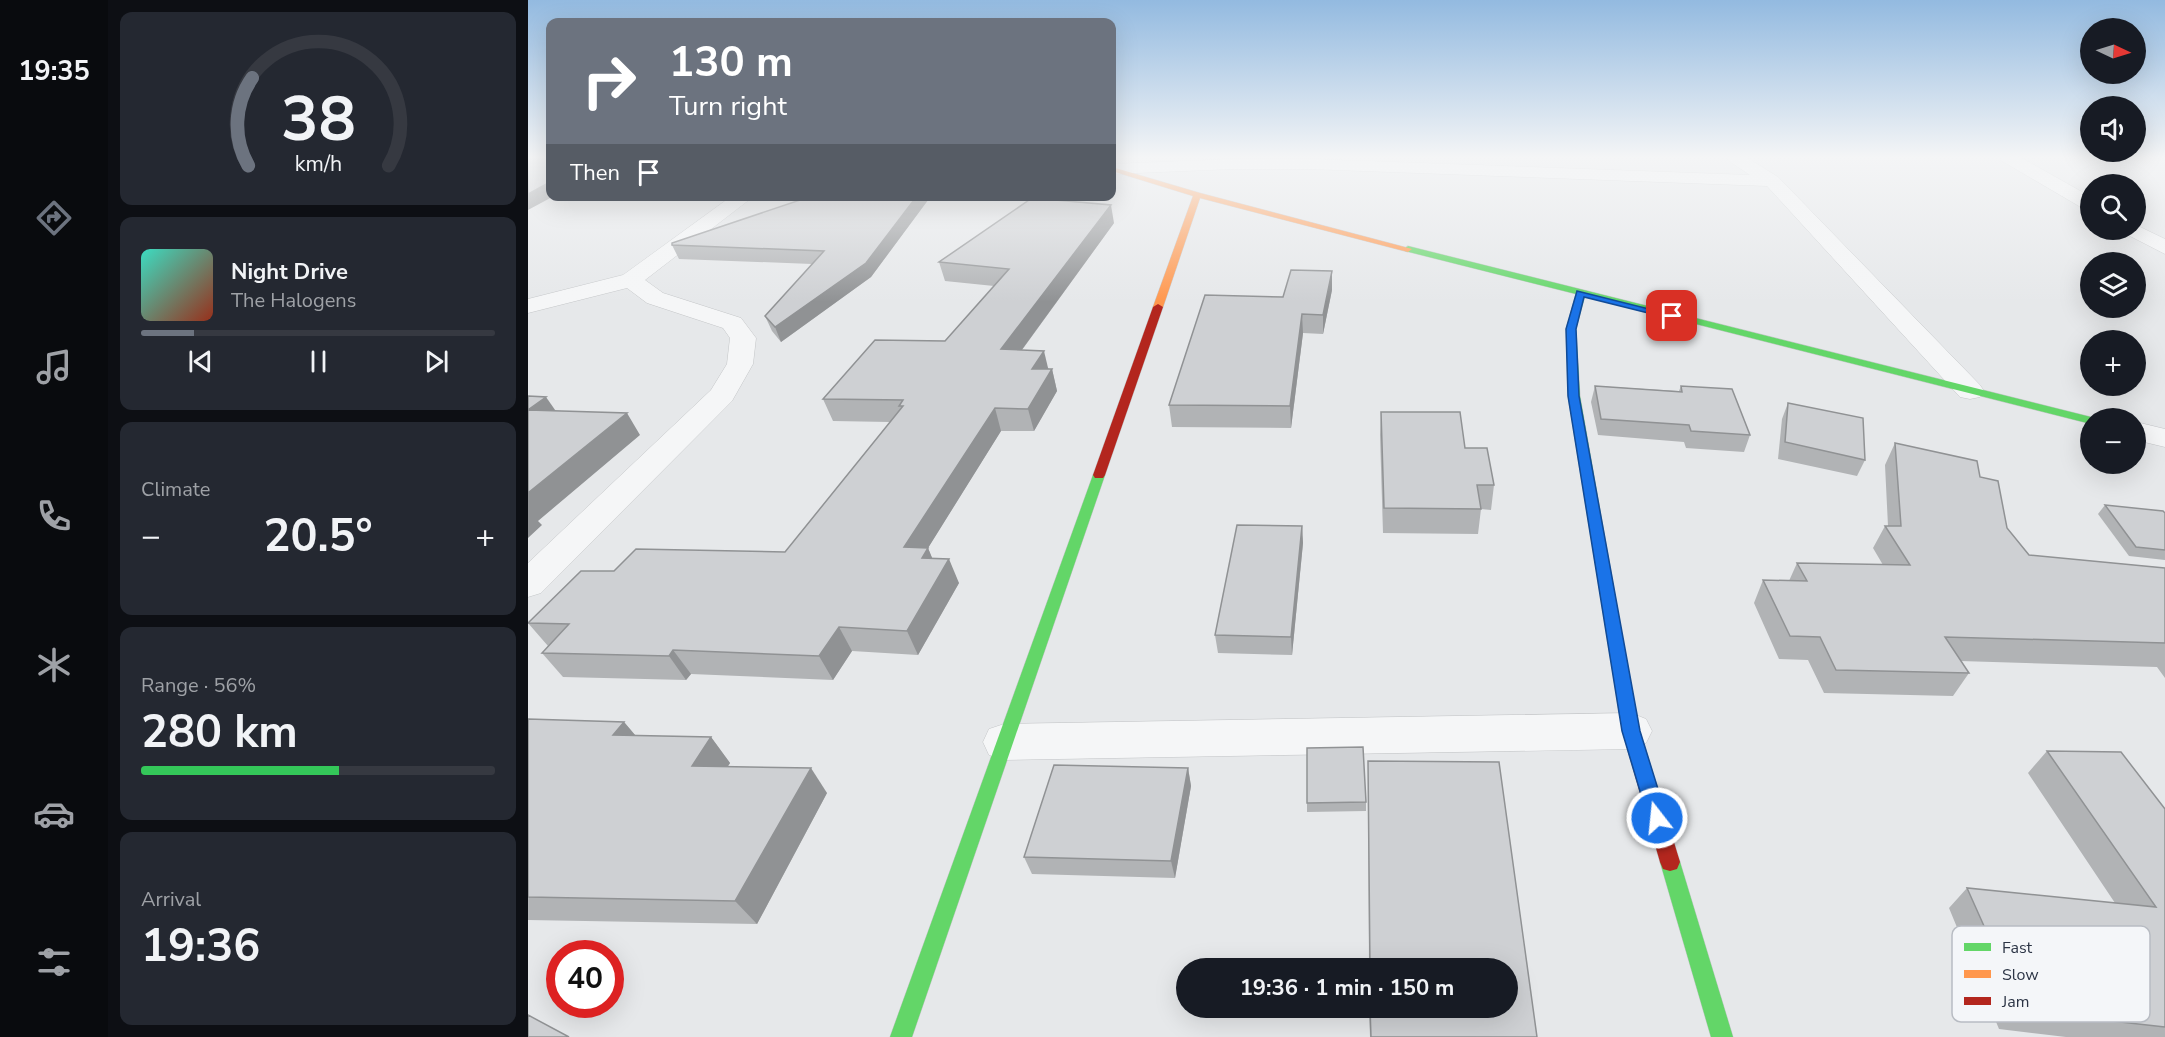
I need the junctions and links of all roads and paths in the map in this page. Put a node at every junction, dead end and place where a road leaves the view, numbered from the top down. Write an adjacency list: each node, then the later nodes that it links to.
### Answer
1 (732, 205): 7 (street)
2 (1193, 205): 14 (street)
3 (1238, 205): 8 (street)
4 (1794, 205): 10 (street)
5 (2146, 237): 6 (street)
6 (2165, 248)
7 (631, 280): 9 (street); 12 (street)
8 (1581, 293): 10 (street); 13 (street)
9 (528, 306)
10 (1970, 391): 11 (street)
11 (2080, 417)
12 (528, 584)
13 (1631, 731): 14 (street); 16 (street)
14 (1004, 742): 15 (street)
15 (901, 1037)
16 (1722, 1037)

